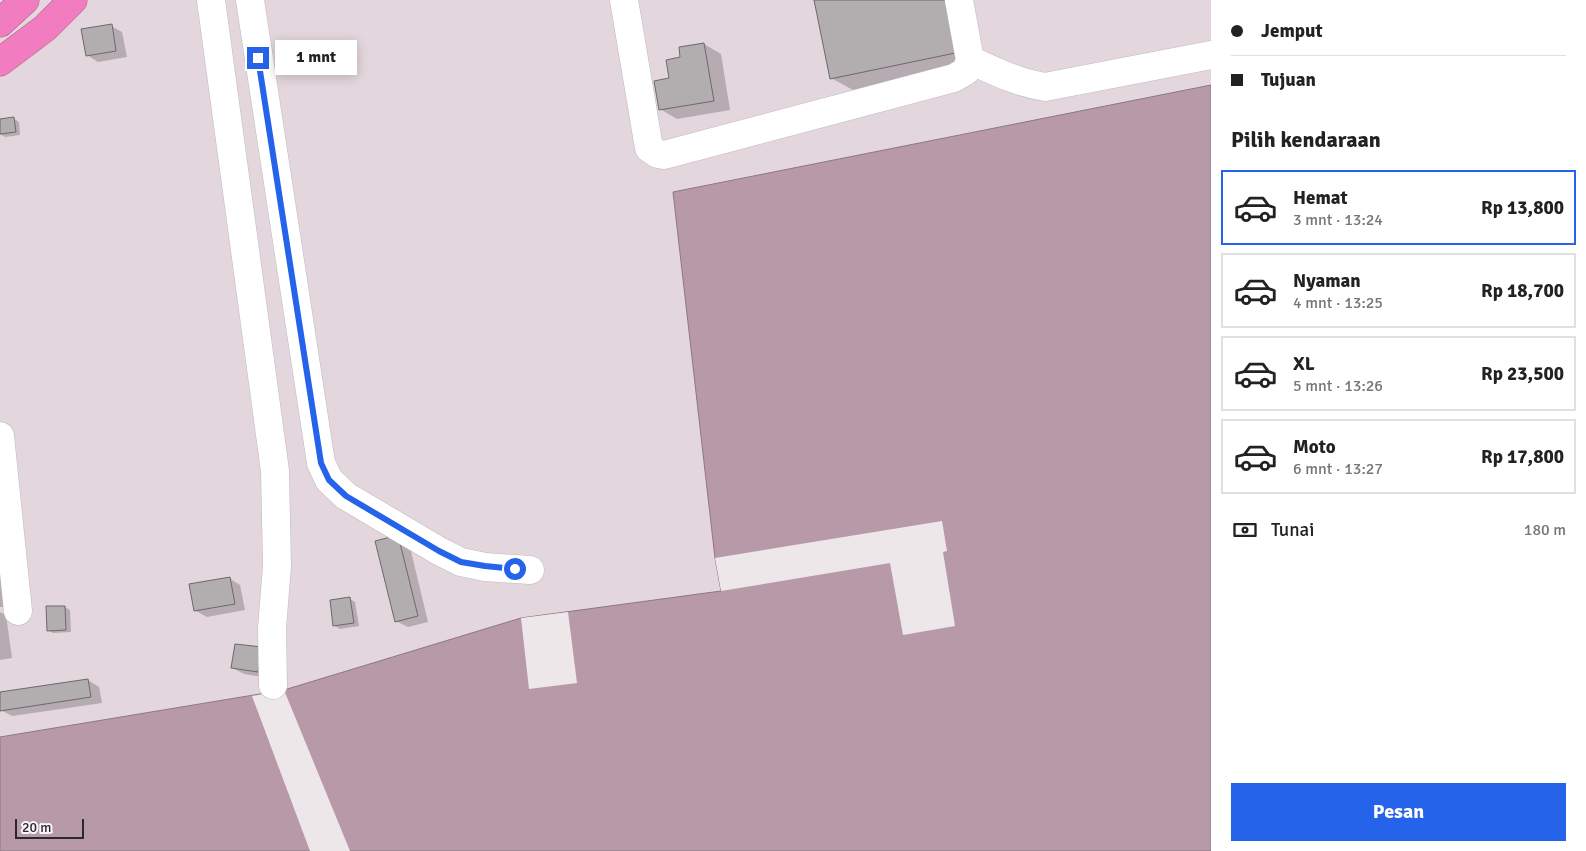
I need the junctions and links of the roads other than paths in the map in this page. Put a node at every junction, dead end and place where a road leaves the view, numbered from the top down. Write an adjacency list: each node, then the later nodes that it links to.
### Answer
1 (25, 0): 7 (highway)
2 (73, 0): 10 (highway)
3 (210, 0): 14 (lane)
4 (250, 0): 12 (lane)
5 (624, 0): 9 (lane)
6 (959, 0): 9 (lane)
7 (0, 23)
8 (1211, 55): 9 (lane)
9 (970, 60)
10 (0, 62)
11 (0, 436): 13 (lane)
12 (530, 570)
13 (18, 611)
14 (274, 684)

